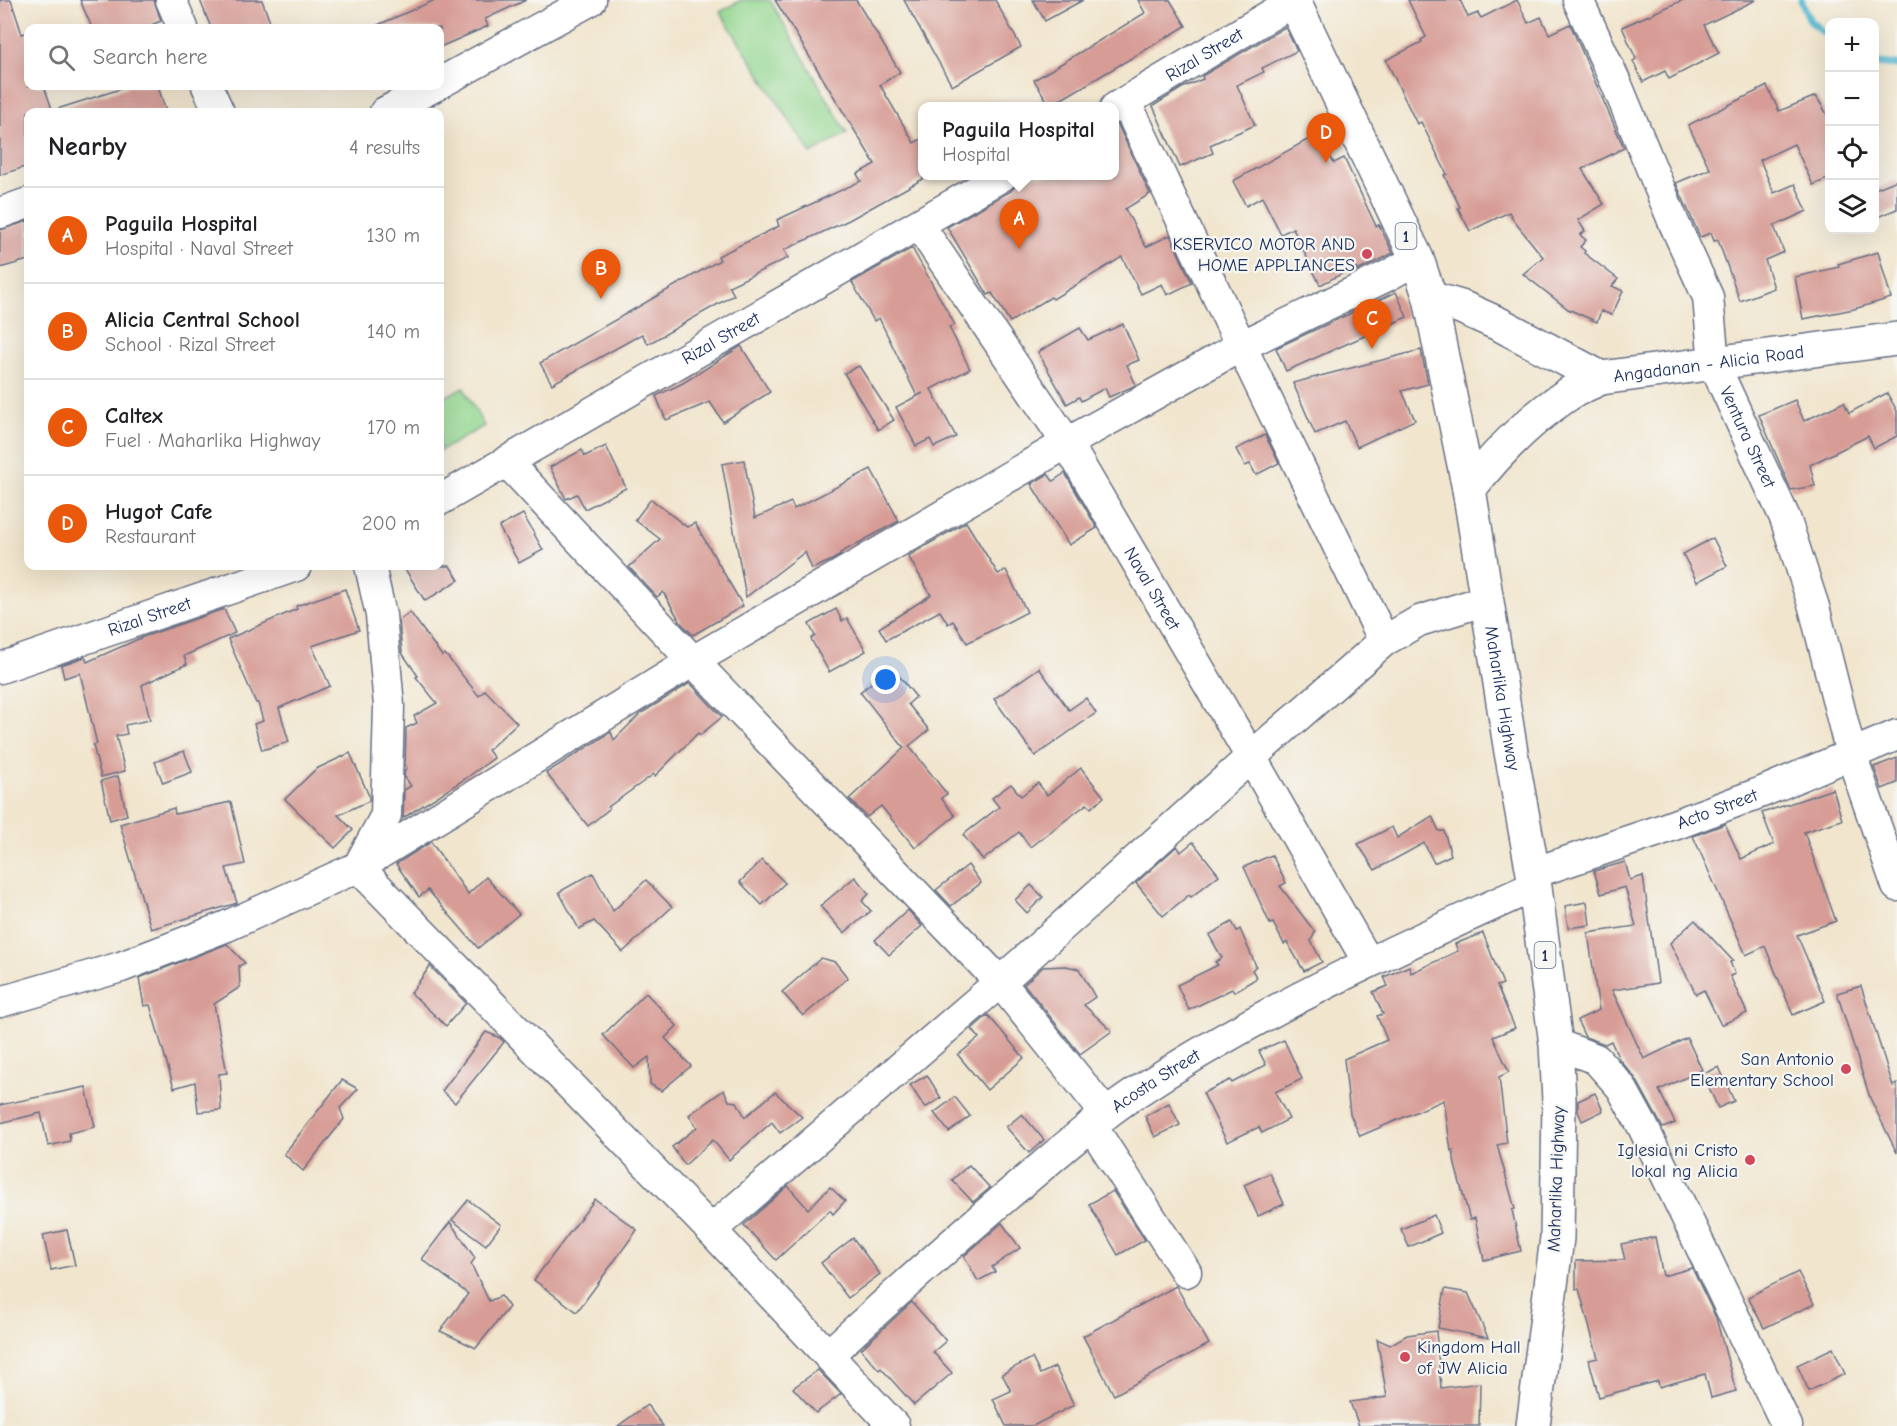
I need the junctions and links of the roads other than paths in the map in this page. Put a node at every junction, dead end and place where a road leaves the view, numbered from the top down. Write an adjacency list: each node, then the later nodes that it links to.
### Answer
1 (171, 0): 5 (street)
2 (1293, 0): 9 (street, Rizal Street); 16 (main road, Maharlika Highway / 1)
3 (1578, 0): 20 (street, Ventura Street)
4 (581, 3): 6 (street)
5 (181, 24)
6 (444, 81)
7 (209, 90): 10 (street)
8 (427, 90): 11 (street)
9 (1120, 105): 19 (street)
10 (217, 108)
11 (393, 108)
12 (995, 180): 15 (street, Rizal Street)
13 (24, 204): 14 (street)
14 (0, 213)
15 (919, 225): 22 (street, Naval Street); 23 (street, Rizal Street)
16 (1417, 259): 17 (main road, Maharlika Highway / 1); 19 (street)
17 (1430, 298): 21 (main road, Angadanan - Alicia Road); 24 (main road, Maharlika Highway / 1)
18 (1897, 339): 20 (main road, Angadanan - Alicia Road)
19 (1241, 346): 22 (street); 29 (street)
20 (1714, 364): 21 (main road, Angadanan - Alicia Road); 33 (street, Ventura Street)
21 (1600, 378): 24 (main road)
22 (1067, 443): 30 (street); 34 (street, Naval Street)
23 (507, 462): 25 (street, Rizal Street); 30 (street)
24 (1468, 489): 28 (main road, Maharlika Highway / 1)
25 (444, 498)
26 (284, 570): 31 (street, Rizal Street)
27 (371, 570): 35 (street)
28 (1487, 600): 29 (street); 36 (main road, Maharlika Highway / 1)
29 (1384, 641): 34 (street)
30 (693, 661): 35 (street); 39 (street)
31 (0, 668)
32 (1897, 735): 33 (street, Acto Street)
33 (1851, 754): 36 (street, Acto Street); 37 (street, Ventura Street)
34 (1251, 757): 38 (street, Naval Street); 39 (street)
35 (357, 867): 40 (street); 43 (street)
36 (1534, 879): 38 (street, Acosta Street); 41 (main road, Maharlika Highway / 1)
37 (1897, 886)
38 (1368, 962): 42 (street, Acosta Street)
39 (1000, 982): 42 (street); 43 (street)
40 (0, 1002)
41 (1556, 1044): 47 (main road, Maharlika Highway / 1); 48 (street)
42 (1099, 1120): 44 (street); 45 (street, Acosta Street)
43 (711, 1230): 45 (street)
44 (1186, 1272)
45 (828, 1355): 46 (street)
46 (894, 1426)
47 (1533, 1426)
48 (1787, 1426)

